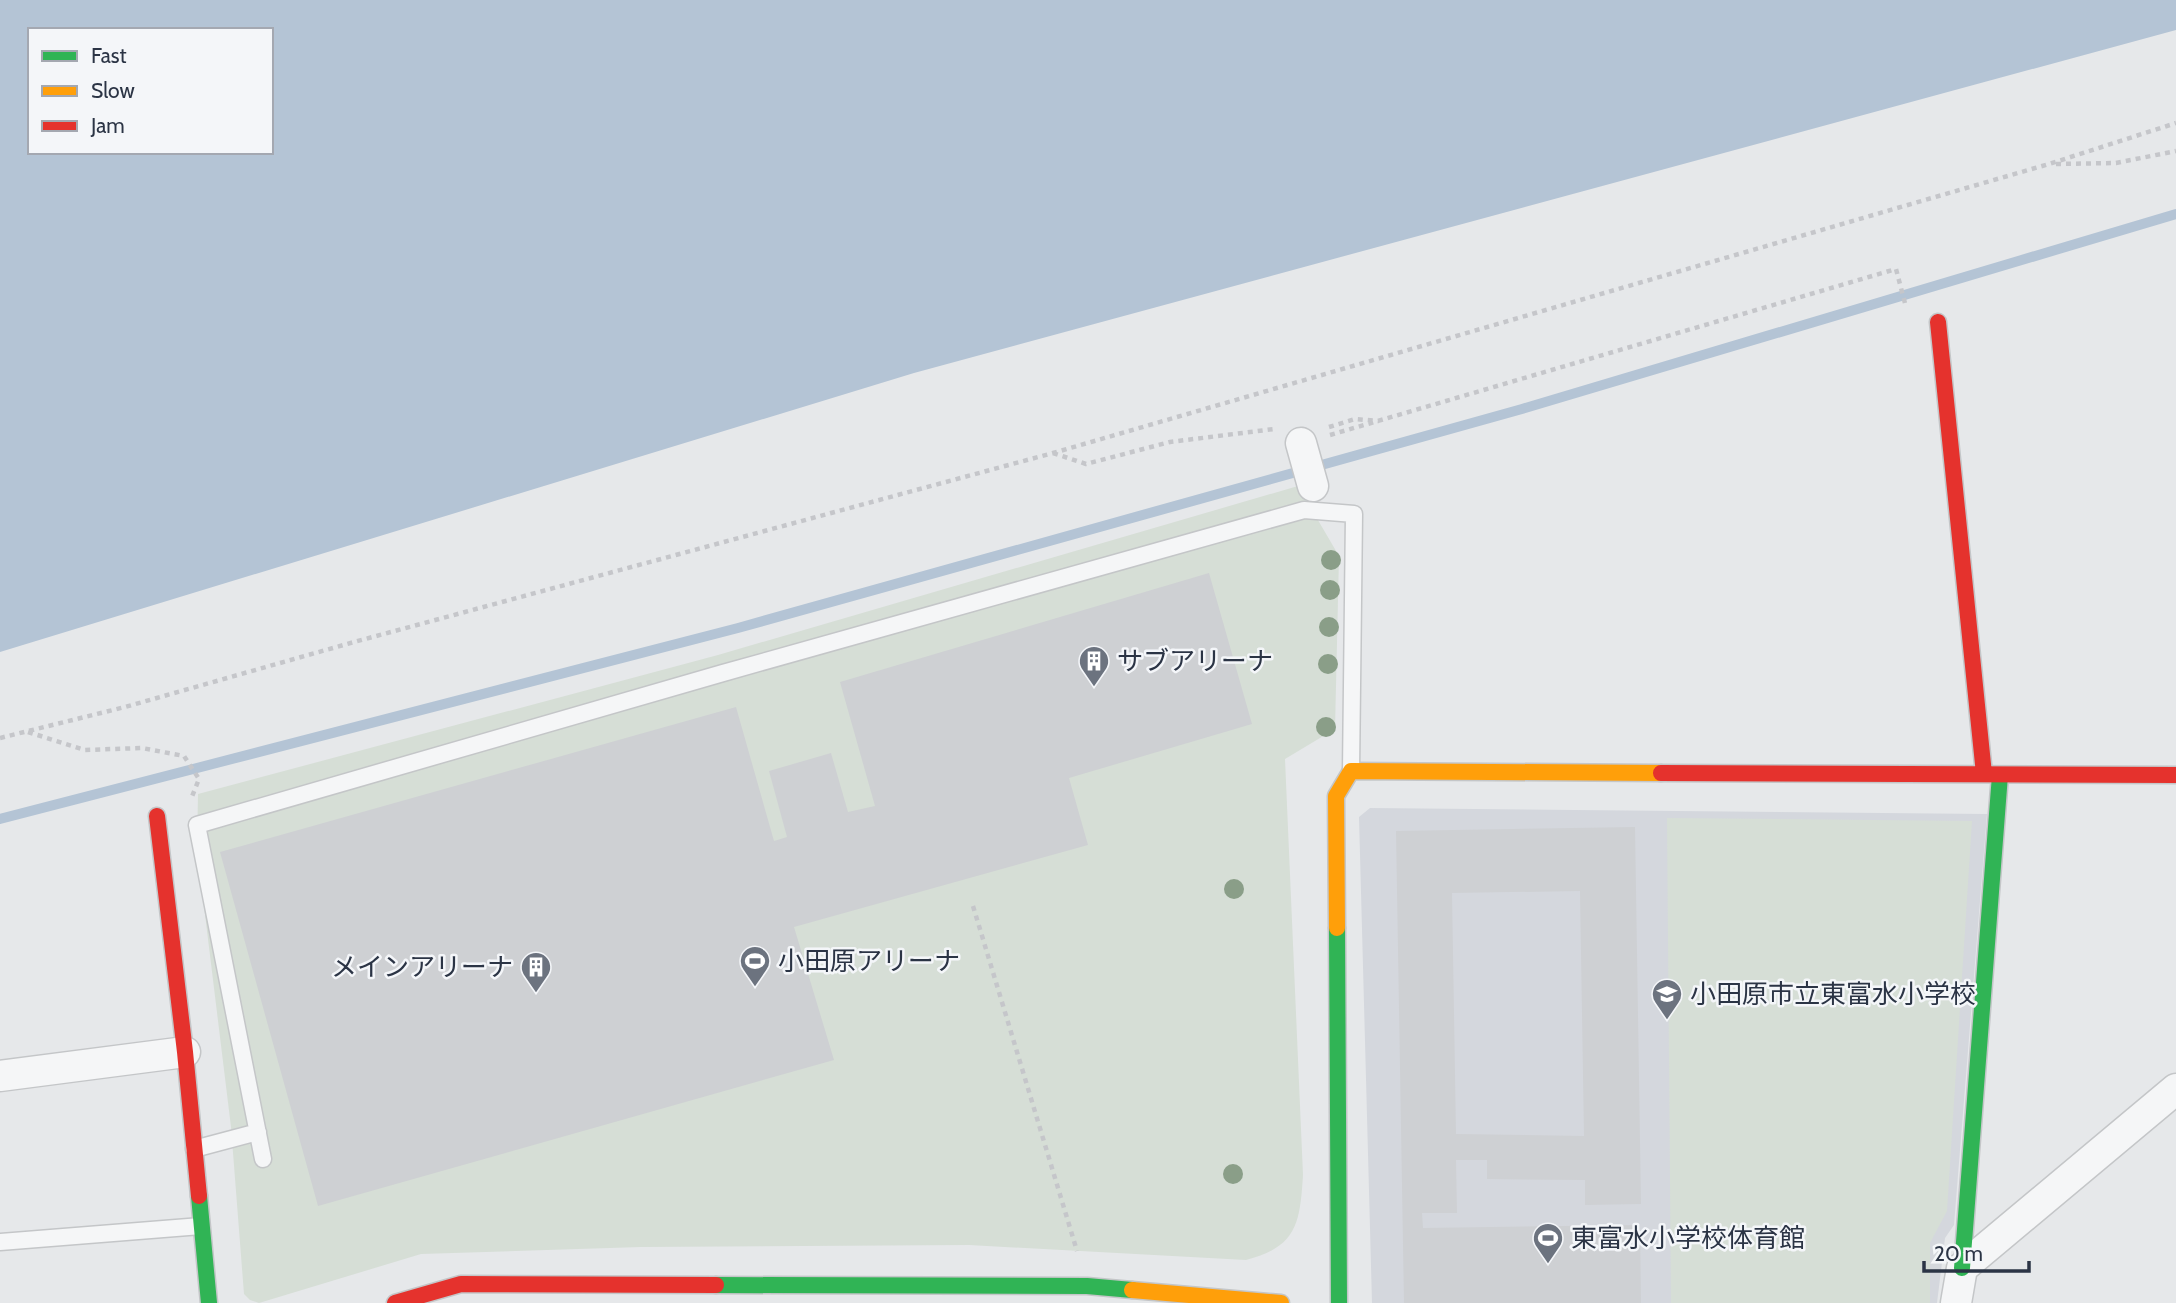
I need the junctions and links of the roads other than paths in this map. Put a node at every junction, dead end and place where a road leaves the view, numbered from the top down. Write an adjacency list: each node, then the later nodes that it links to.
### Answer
1 (1938, 322): 5 (street)
2 (1301, 443): 3 (street)
3 (1313, 486)
4 (1351, 771): 5 (street); 8 (lane); 22 (street)
5 (1992, 775): 6 (street); 17 (street)
6 (2176, 775)
7 (157, 816): 8 (street)
8 (178, 830): 9 (street); 12 (lane)
9 (185, 1052): 10 (street); 13 (street)
10 (0, 1076)
11 (2176, 1088): 17 (street)
12 (258, 1132): 13 (lane); 14 (lane)
13 (194, 1149): 15 (street)
14 (263, 1159)
15 (201, 1226): 16 (lane); 19 (street)
16 (0, 1242)
17 (1962, 1268): 23 (street)
18 (1244, 1302): 20 (street); 21 (street)
19 (209, 1303)
20 (394, 1303)
21 (1281, 1303)
22 (1339, 1303)
23 (1956, 1303)

